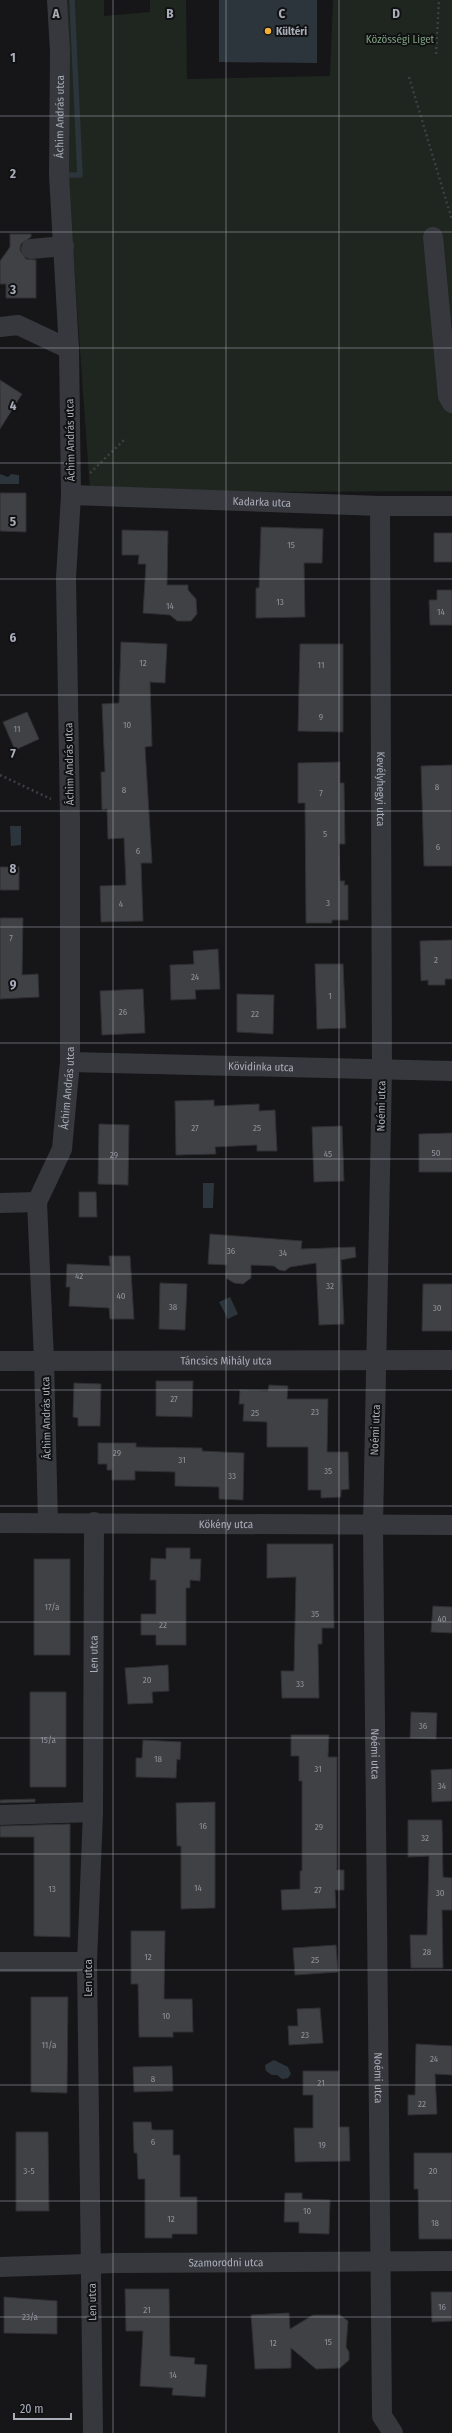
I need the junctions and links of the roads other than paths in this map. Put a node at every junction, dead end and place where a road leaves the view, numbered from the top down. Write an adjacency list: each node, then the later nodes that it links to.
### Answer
1 (57, 0): 3 (street, Áchim András utca)
2 (433, 237): 7 (street)
3 (64, 246): 4 (street); 6 (street, Áchim András utca)
4 (31, 249)
5 (1, 326): 6 (street)
6 (69, 349): 8 (street, Áchim András utca)
7 (452, 403)
8 (71, 493): 9 (street, Kadarka utca); 11 (street, Áchim András utca)
9 (380, 506): 10 (street, Kadarka utca); 12 (street, Kevélyhegyi utca)
10 (452, 506)
11 (70, 1062): 12 (street, Kövidinka utca); 14 (street, Áchim András utca)
12 (382, 1071): 13 (street, Kövidinka utca); 17 (street, Noémi utca)
13 (452, 1071)
14 (37, 1202): 15 (street); 16 (street, Áchim András utca)
15 (0, 1203)
16 (44, 1360): 17 (street, Táncsics Mihály utca); 19 (street, Táncsics Mihály utca); 22 (street, Áchim András utca)
17 (377, 1360): 18 (street, Táncsics Mihály utca); 23 (street, Noémi utca)
18 (452, 1360)
19 (0, 1361)
20 (94, 1522): 22 (street, Kökény utca); 23 (street, Kökény utca); 25 (street, Len utca)
21 (0, 1523): 22 (street, Kökény utca)
22 (48, 1523)
23 (373, 1525): 24 (street, Kökény utca); 30 (street, Noémi utca)
24 (452, 1525)
25 (93, 1812): 26 (street); 28 (street, Len utca)
26 (0, 1815)
27 (0, 1962): 28 (street)
28 (87, 1962): 31 (street, Len utca)
29 (452, 2261): 30 (street, Szamorodni utca)
30 (380, 2262): 31 (street, Szamorodni utca); 34 (street, Noémi utca)
31 (92, 2265): 32 (street, Szamorodni utca); 33 (street, Len utca)
32 (0, 2267)
33 (93, 2433)
34 (392, 2433)

